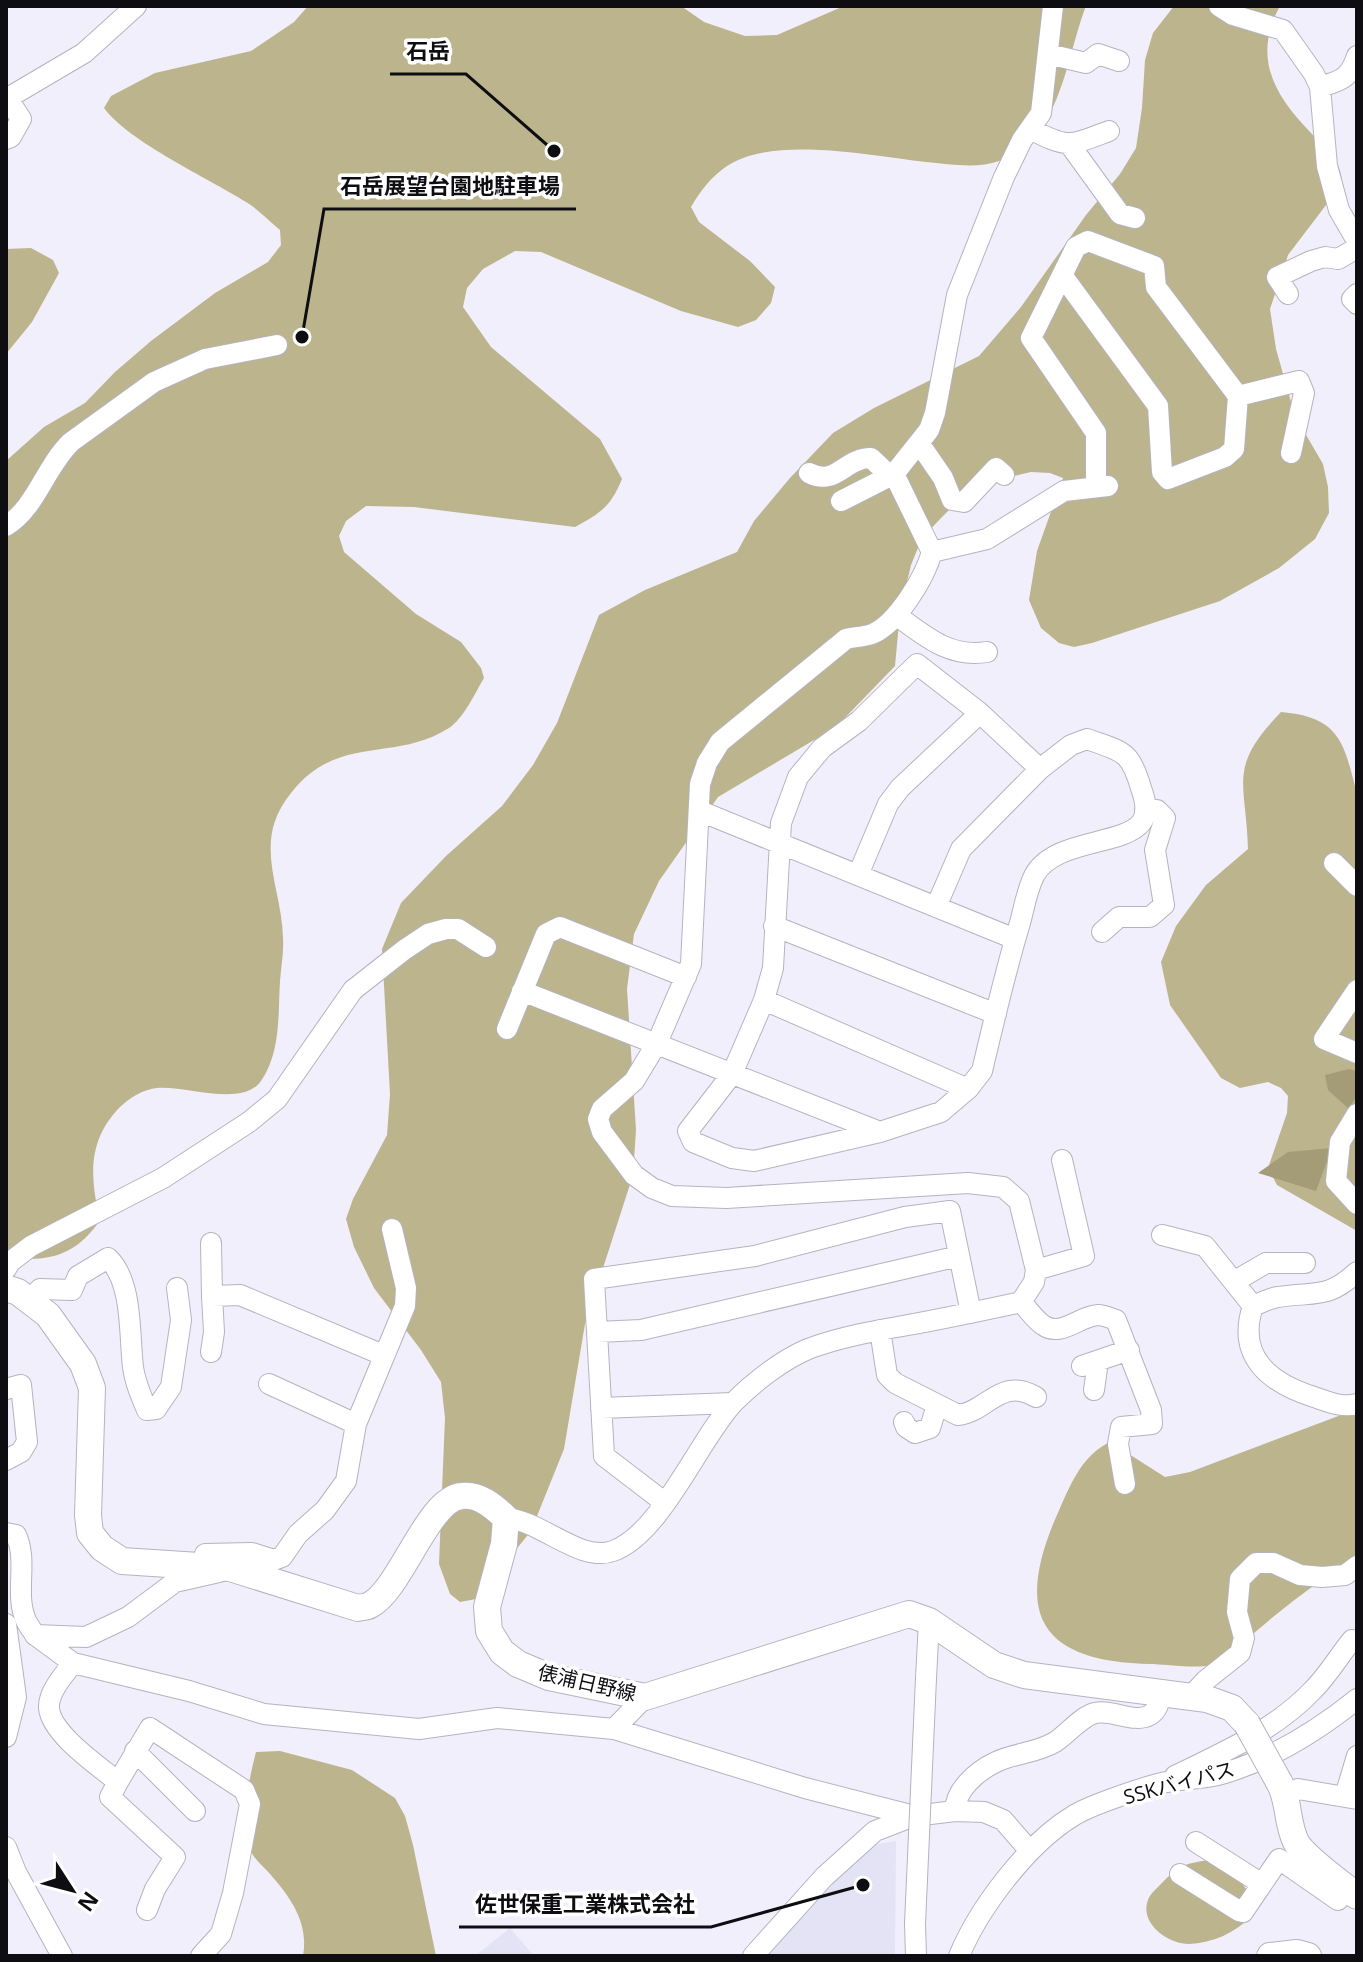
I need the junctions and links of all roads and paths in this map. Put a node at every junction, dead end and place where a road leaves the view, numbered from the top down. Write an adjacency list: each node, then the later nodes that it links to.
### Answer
1 (136, 6): 8 (street)
2 (1053, 6): 4 (street)
3 (1219, 6): 7 (street)
4 (1048, 54): 6 (street); 9 (street)
5 (1357, 56): 7 (street)
6 (1119, 61)
7 (1320, 87): 14 (street)
8 (7, 99): 11 (street)
9 (1030, 129): 12 (street); 21 (street)
10 (1109, 131): 12 (street)
11 (6, 139)
12 (1070, 145): 13 (street)
13 (1135, 218)
14 (1356, 250): 16 (street)
15 (1062, 275): 20 (street); 20 (street); 28 (street)
16 (1288, 294)
17 (1357, 294): 18 (street)
18 (1357, 304)
19 (277, 345): 27 (street)
20 (1238, 396): 22 (street)
21 (919, 443): 23 (street); 25 (street)
22 (1296, 447)
23 (996, 468)
24 (809, 473): 25 (street)
25 (892, 475): 26 (street); 28 (street)
26 (841, 501)
27 (6, 526)
28 (932, 552): 29 (street)
29 (896, 615): 30 (street); 34 (street)
30 (987, 652)
31 (980, 713): 32 (street); 35 (street); 37 (street)
32 (1040, 769): 33 (street); 39 (street)
33 (1145, 810): 41 (street); 42 (street)
34 (700, 811): 35 (street); 44 (street)
35 (780, 844): 37 (street); 40 (street)
36 (1334, 863): 38 (street)
37 (858, 875): 39 (street)
38 (1357, 886)
39 (936, 907): 42 (street)
40 (774, 926): 47 (street); 48 (street)
41 (1102, 932)
42 (1015, 939): 48 (street)
43 (486, 947): 63 (street)
44 (686, 977): 46 (street); 50 (street)
45 (1357, 990): 51 (street)
46 (522, 991): 49 (street); 50 (street)
47 (764, 1000): 52 (street); 53 (street)
48 (996, 1014): 53 (street)
49 (507, 1029)
50 (657, 1043): 52 (street); 64 (street)
51 (1357, 1053)
52 (732, 1074): 55 (street); 55 (street)
53 (968, 1089): 55 (street)
54 (1357, 1114): 57 (street)
55 (880, 1132)
56 (1062, 1160): 64 (street)
57 (1357, 1204)
58 (392, 1229): 78 (street)
59 (1162, 1235): 66 (street)
60 (211, 1243): 69 (street)
61 (959, 1256): 73 (street); 75 (street); 75 (street)
62 (1305, 1263): 66 (street)
63 (6, 1269)
64 (1036, 1270): 71 (street)
65 (1357, 1272): 72 (street)
66 (1235, 1281): 72 (street)
67 (6, 1288): 70 (main road)
68 (177, 1288): 70 (street)
69 (212, 1296): 77 (street); 78 (street)
70 (30, 1301): 94 (main road)
71 (1021, 1302): 73 (street); 76 (street)
72 (1253, 1306): 84 (street)
73 (971, 1313): 74 (street)
74 (880, 1330): 83 (street); 85 (street)
75 (597, 1332): 86 (street)
76 (1129, 1350): 81 (street); 90 (street)
77 (211, 1352)
78 (383, 1355): 88 (street)
79 (269, 1384): 88 (street)
80 (6, 1389): 89 (street)
81 (1094, 1390)
82 (1036, 1397): 85 (street)
83 (733, 1403): 86 (street); 91 (street)
84 (1357, 1404)
85 (937, 1405): 87 (street)
86 (601, 1408): 91 (street)
87 (904, 1422)
88 (356, 1424): 94 (street)
89 (6, 1460)
90 (1128, 1471)
91 (664, 1502): 92 (street)
92 (506, 1518): 96 (main road); 103 (main road, 俵浦日野線)
93 (6, 1533): 99 (street)
94 (202, 1566): 96 (main road)
95 (1357, 1566): 104 (street)
96 (230, 1568): 99 (street)
97 (929, 1621): 102 (main road, 俵浦日野線); 103 (main road, 俵浦日野線); 128 (street, bridge)
98 (6, 1624): 107 (street)
99 (35, 1635): 101 (street)
100 (1352, 1640): 111 (street)
101 (73, 1663): 106 (street); 110 (street)
102 (1161, 1694): 104 (main road, 俵浦日野線); 115 (street)
103 (645, 1697): 106 (street)
104 (1190, 1697): 113 (main road, 俵浦日野線, bridge)
105 (1357, 1699): 111 (street, SSKバイパス)
106 (614, 1729): 116 (street)
107 (6, 1737)
108 (135, 1751): 110 (street); 114 (street); 126 (street)
109 (1357, 1756): 112 (street)
110 (118, 1782): 124 (street)
111 (1160, 1783): 119 (street, SSKバイパス)
112 (1351, 1797): 113 (street)
113 (1285, 1799): 120 (street); 123 (main road, 俵浦日野線)
114 (195, 1811)
115 (955, 1811): 116 (street); 119 (street)
116 (914, 1816): 127 (street)
117 (1196, 1842): 122 (street)
118 (6, 1847): 125 (street)
119 (1029, 1850): 129 (street, SSKバイパス)
120 (1279, 1859): 122 (street); 123 (street)
121 (1180, 1874): 122 (street)
122 (1262, 1884)
123 (1348, 1898)
124 (147, 1910)
125 (62, 1956)
126 (201, 1956)
127 (753, 1956)
128 (916, 1956)
129 (959, 1956)
130 (1270, 1956): 131 (main road)
131 (1308, 1956)

